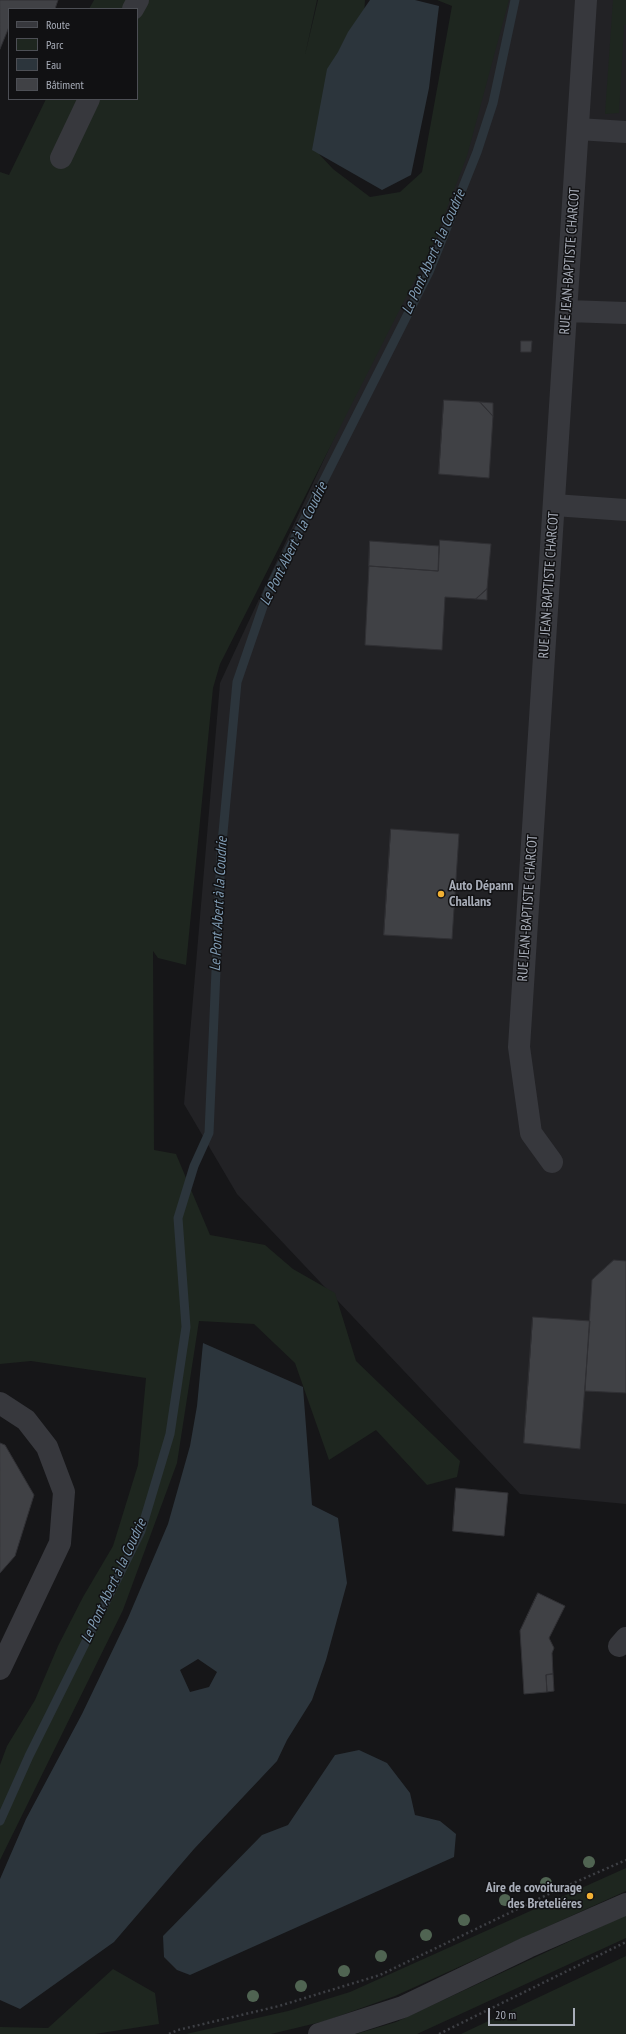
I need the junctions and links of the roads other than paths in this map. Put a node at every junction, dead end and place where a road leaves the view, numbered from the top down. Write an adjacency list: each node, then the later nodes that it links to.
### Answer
1 (586, 0): 3 (street, RUE JEAN-BAPTISTE CHARCOT)
2 (89, 100): 5 (street)
3 (578, 129): 4 (street); 6 (street, RUE JEAN-BAPTISTE CHARCOT)
4 (626, 132)
5 (61, 158)
6 (567, 311): 7 (street); 8 (street, RUE JEAN-BAPTISTE CHARCOT)
7 (626, 313)
8 (554, 505): 9 (street); 10 (street, RUE JEAN-BAPTISTE CHARCOT)
9 (626, 510)
10 (552, 1162)
11 (0, 1403): 12 (street)
12 (0, 1670)
13 (626, 1904): 14 (street)
14 (319, 2034)

